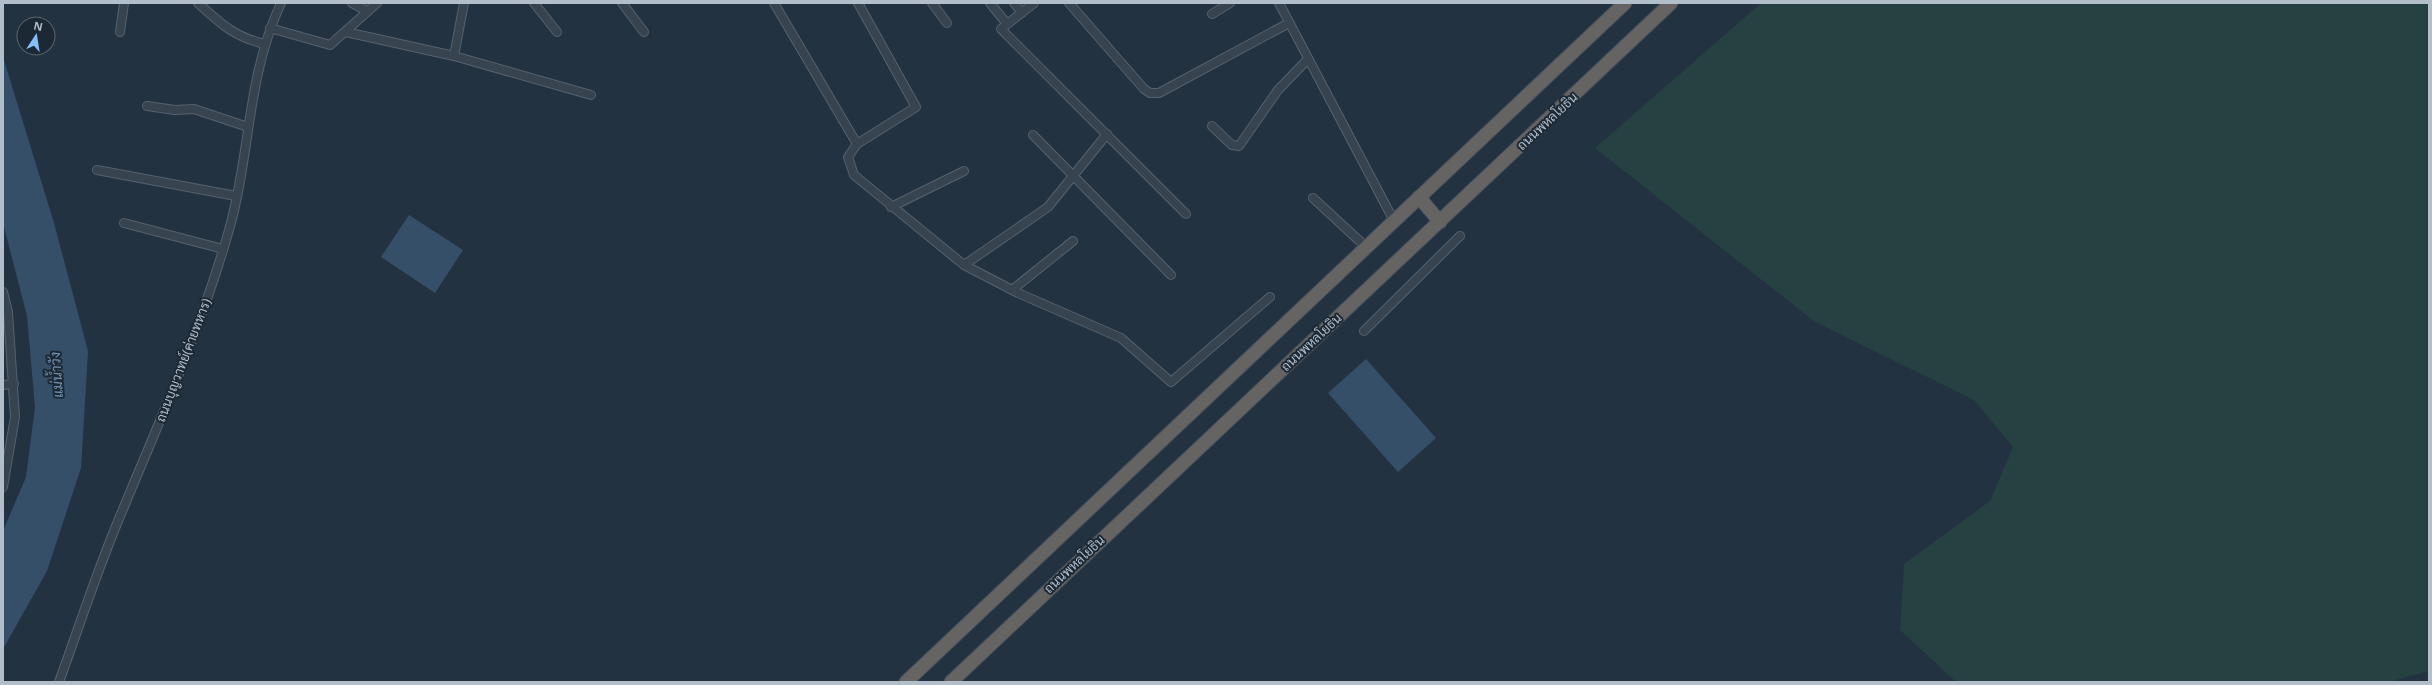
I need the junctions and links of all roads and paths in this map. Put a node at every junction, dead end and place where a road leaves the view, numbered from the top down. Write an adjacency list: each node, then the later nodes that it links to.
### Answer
1 (124, 3): 27 (street)
2 (198, 3): 31 (street)
3 (281, 3): 26 (street, ถนนบุญวาทย์(ค่ายทหาร))
4 (352, 3): 20 (street)
5 (377, 3): 20 (street)
6 (464, 3): 32 (street)
7 (534, 3): 29 (street)
8 (622, 3): 30 (street)
9 (774, 3): 40 (street)
10 (858, 3): 40 (street)
11 (932, 3): 23 (street)
12 (990, 3): 25 (street)
13 (1014, 3): 21 (street)
14 (1034, 3): 21 (street)
15 (1070, 3): 24 (street)
16 (1230, 3): 22 (street)
17 (1279, 3): 24 (street)
18 (1625, 3): 45 (highway)
19 (1671, 3): 50 (highway, ถนนพหลโยธิน)
20 (367, 11): 28 (street)
21 (1022, 13): 25 (street)
22 (1212, 14)
23 (947, 23)
24 (1289, 23): 33 (street)
25 (1007, 24): 38 (street)
26 (270, 28): 28 (street); 31 (street, ถนนบุญวาทย์(ค่ายทหาร))
27 (120, 32)
28 (346, 32): 32 (street)
29 (557, 32)
30 (644, 32)
31 (265, 44): 37 (street, ถนนบุญวาทย์(ค่ายทหาร))
32 (454, 56): 34 (street)
33 (1308, 59): 36 (street); 49 (street)
34 (591, 95)
35 (147, 106): 37 (street)
36 (1212, 126)
37 (248, 127): 44 (street, ถนนบุญวาทย์(ค่ายทหาร))
38 (1107, 134): 43 (street); 48 (street)
39 (1033, 135): 43 (street)
40 (857, 144): 47 (street)
41 (98, 170): 44 (street)
42 (964, 170): 47 (street)
43 (1074, 177): 56 (street); 57 (street)
44 (236, 196): 55 (street, ถนนบุญวาทย์(ค่ายทหาร))
45 (1419, 197): 49 (highway); 50 (highway)
46 (1313, 198): 54 (street)
47 (892, 207): 56 (street)
48 (1186, 214)
49 (1394, 221): 54 (highway)
50 (1440, 222): 67 (highway, ถนนพหลโยธิน)
51 (124, 224): 55 (street)
52 (1460, 236): 61 (street)
53 (1073, 241): 58 (street)
54 (1366, 247): 66 (highway)
55 (223, 249): 65 (street, ถนนบุญวาทย์(ค่ายทหาร))
56 (964, 265): 58 (street)
57 (1171, 274)
58 (1012, 290): 60 (street)
59 (3, 292): 62 (street)
60 (1270, 297)
61 (1364, 331)
62 (14, 384): 63 (street); 64 (street)
63 (3, 385)
64 (3, 487)
65 (59, 682)
66 (906, 682)
67 (951, 682)

